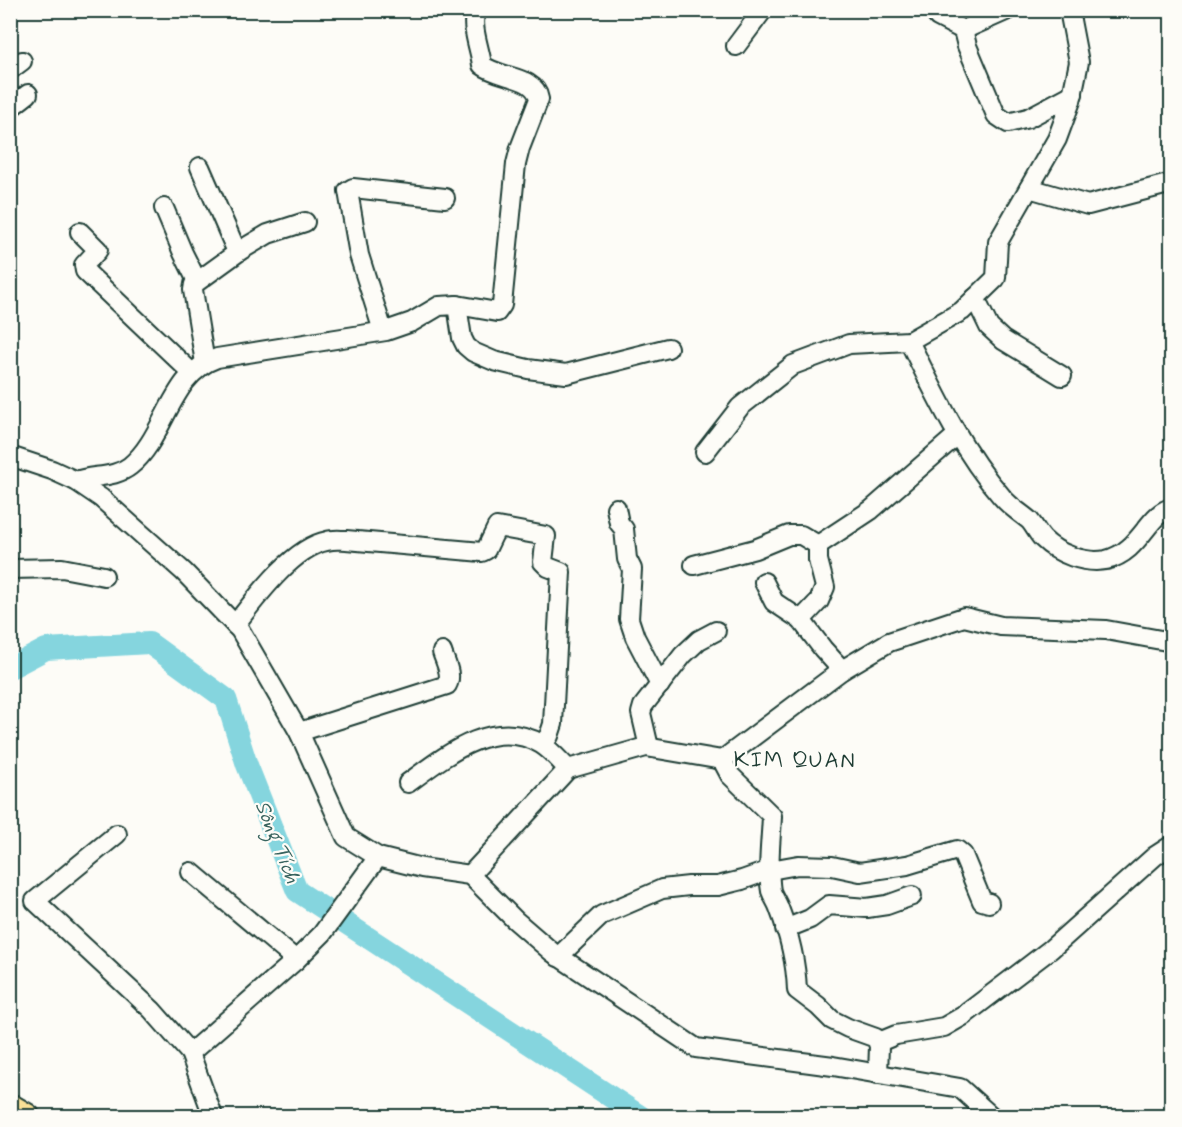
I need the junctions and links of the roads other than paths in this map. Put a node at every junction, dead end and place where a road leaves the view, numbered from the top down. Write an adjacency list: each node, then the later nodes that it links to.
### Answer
1 (476, 10): 21 (street)
2 (763, 10): 7 (street)
3 (933, 10): 6 (street)
4 (1008, 10): 6 (street)
5 (1069, 10): 8 (street)
6 (963, 30): 8 (street)
7 (736, 45)
8 (1073, 93): 13 (street)
9 (28, 94): 10 (street)
10 (10, 108)
11 (200, 167): 18 (street)
12 (1172, 183): 13 (street)
13 (1029, 188): 20 (street)
14 (445, 198): 22 (street)
15 (164, 208): 19 (street)
16 (305, 222): 18 (street)
17 (80, 232): 25 (street)
18 (237, 252): 19 (street)
19 (197, 280): 25 (street)
20 (975, 298): 23 (street); 26 (street)
21 (457, 305): 22 (street); 24 (street)
22 (383, 331): 25 (street)
23 (909, 341): 27 (street); 28 (street)
24 (668, 348)
25 (198, 368): 30 (street)
26 (1062, 376)
27 (957, 435): 32 (street); 33 (street)
28 (705, 452)
29 (10, 456): 30 (street)
30 (76, 481): 39 (street)
31 (616, 508): 44 (street)
32 (1172, 508)
33 (818, 545): 34 (street); 38 (street)
34 (694, 566)
35 (10, 569): 36 (street)
36 (104, 576)
37 (764, 582): 38 (street)
38 (801, 620): 43 (street)
39 (235, 625): 45 (street); 46 (street)
40 (716, 631): 44 (street)
41 (1172, 642): 43 (street)
42 (442, 651): 45 (street)
43 (842, 670): 48 (street)
44 (660, 685): 47 (street)
45 (299, 732): 53 (street)
46 (542, 744): 49 (street); 50 (street)
47 (649, 747): 48 (street); 49 (street)
48 (722, 760): 54 (street)
49 (568, 769): 56 (street)
50 (408, 783)
51 (117, 834): 63 (street)
52 (1172, 845): 62 (street)
53 (375, 862): 56 (street); 61 (street)
54 (770, 870): 58 (street); 59 (street); 60 (street)
55 (191, 872): 61 (street)
56 (470, 875): 60 (street)
57 (912, 896): 59 (street)
58 (989, 903)
59 (785, 929): 62 (street)
60 (558, 957): 64 (street)
61 (296, 960): 63 (street)
62 (879, 1042): 64 (street)
63 (190, 1053): 67 (street)
64 (878, 1074): 68 (street)
65 (10, 1106): 66 (main road)
66 (27, 1116)
67 (213, 1116)
68 (991, 1116)

